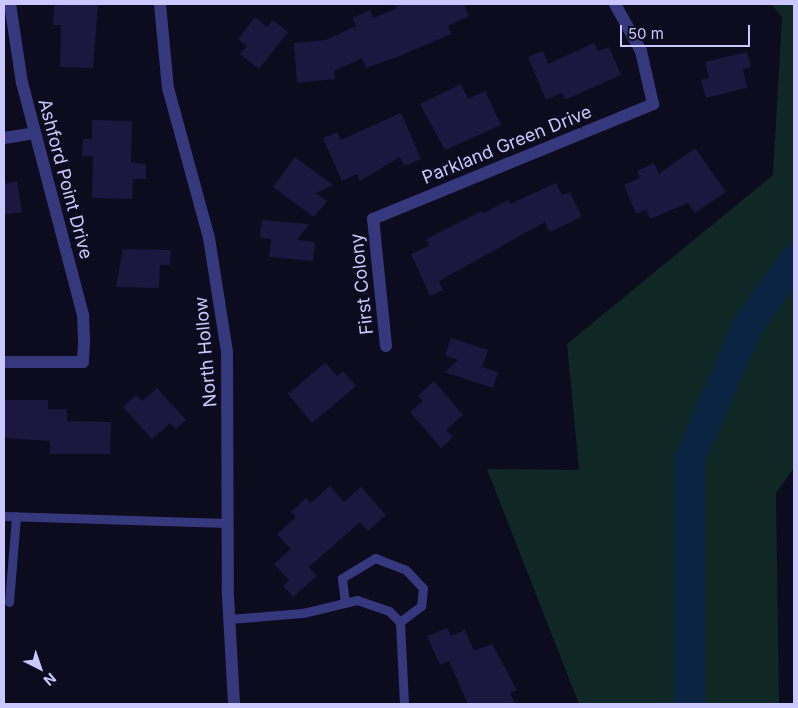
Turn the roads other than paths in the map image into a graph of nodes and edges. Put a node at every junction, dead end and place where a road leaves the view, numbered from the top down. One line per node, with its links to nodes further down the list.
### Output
1 (10, 4): 4 (street, Ashford Point Drive)
2 (160, 4): 11 (street, North Hollow)
3 (615, 4): 6 (street, Parkland Green Drive)
4 (35, 133): 5 (street); 8 (street, Ashford Point Drive)
5 (4, 138)
6 (374, 219): 7 (street, First Colony)
7 (386, 346)
8 (4, 362)
9 (4, 516): 10 (lane)
10 (16, 516): 11 (lane); 12 (lane)
11 (228, 523): 14 (street, North Hollow)
12 (9, 602)
13 (345, 602): 14 (lane); 15 (lane); 15 (lane)
14 (229, 619): 16 (street, North Hollow)
15 (400, 622): 17 (lane)
16 (234, 704)
17 (404, 704)

